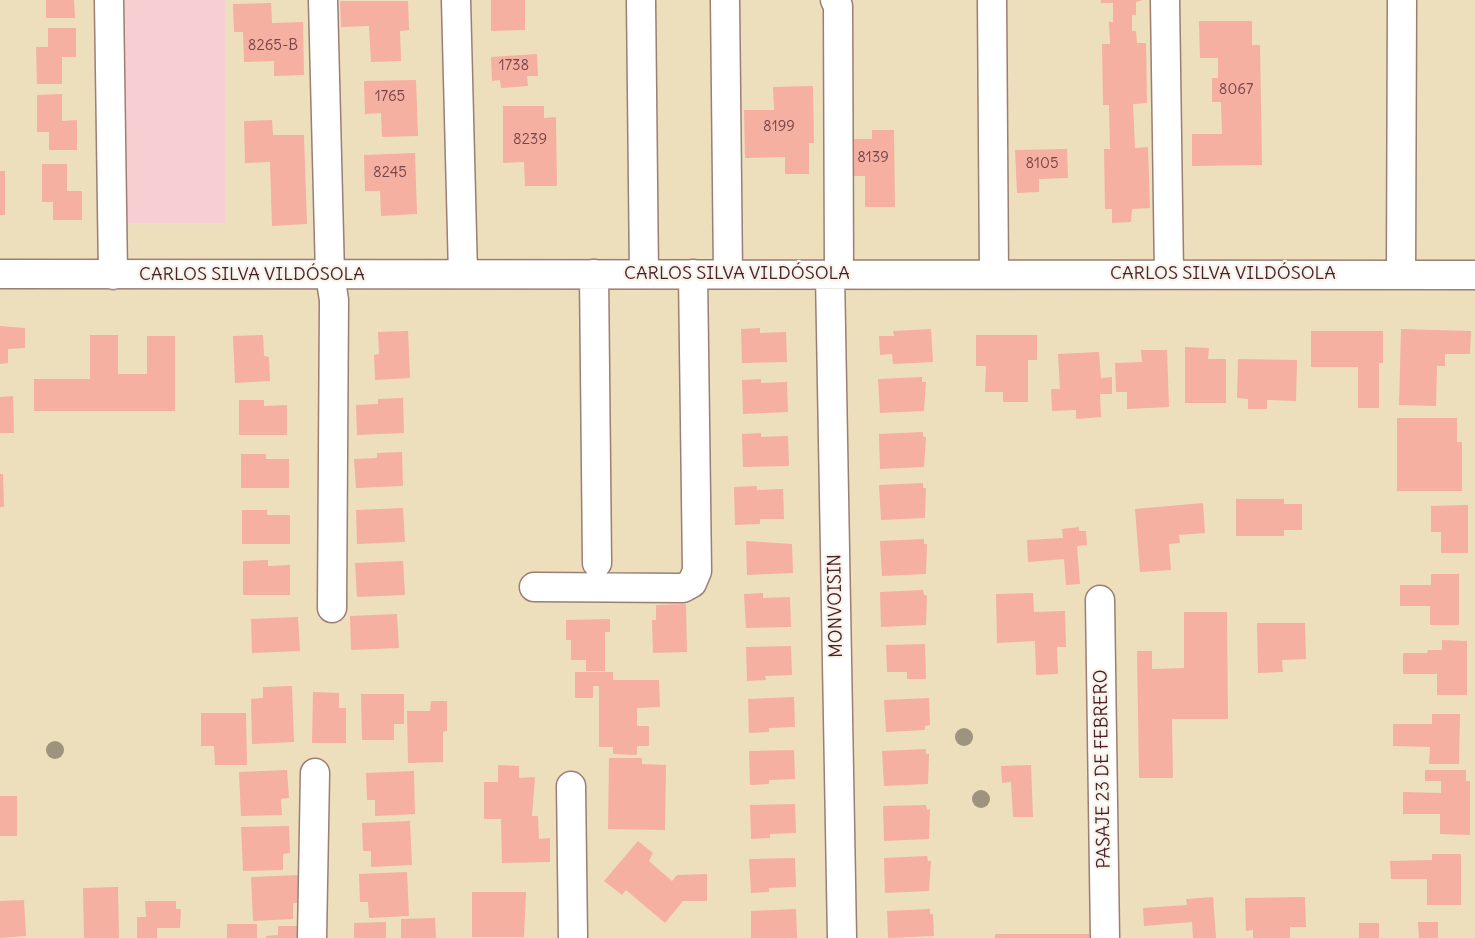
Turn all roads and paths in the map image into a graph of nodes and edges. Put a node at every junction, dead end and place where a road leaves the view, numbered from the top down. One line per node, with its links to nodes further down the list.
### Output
1 (109, 0): 21 (street)
2 (323, 0): 22 (street)
3 (456, 0): 11 (street)
4 (641, 0): 13 (street)
5 (724, 0): 15 (street)
6 (835, 0): 16 (street, MONVOISIN)
7 (992, 0): 17 (street)
8 (1164, 0): 18 (street)
9 (1402, 0): 19 (street)
10 (0, 274): 21 (street, CARLOS SILVA VILDÓSOLA)
11 (463, 274): 12 (street, CARLOS SILVA VILDÓSOLA); 22 (street, CARLOS SILVA VILDÓSOLA)
12 (594, 274): 13 (street, CARLOS SILVA VILDÓSOLA); 23 (street)
13 (644, 274): 14 (street, CARLOS SILVA VILDÓSOLA)
14 (693, 274): 15 (street, CARLOS SILVA VILDÓSOLA); 24 (street)
15 (728, 274): 16 (street, CARLOS SILVA VILDÓSOLA)
16 (834, 274): 17 (street, CARLOS SILVA VILDÓSOLA); 31 (street, MONVOISIN)
17 (993, 274): 18 (street, CARLOS SILVA VILDÓSOLA)
18 (1169, 274): 19 (street, CARLOS SILVA VILDÓSOLA)
19 (1401, 274): 20 (street, CARLOS SILVA VILDÓSOLA)
20 (1475, 274)
21 (113, 275): 22 (street, CARLOS SILVA VILDÓSOLA)
22 (330, 275): 26 (street)
23 (597, 563)
24 (534, 587)
25 (1100, 600): 32 (street, PASAJE 23 DE FEBRERO)
26 (332, 608)
27 (315, 773): 29 (street)
28 (571, 786): 30 (street)
29 (312, 938)
30 (573, 938)
31 (842, 938)
32 (1105, 938)

